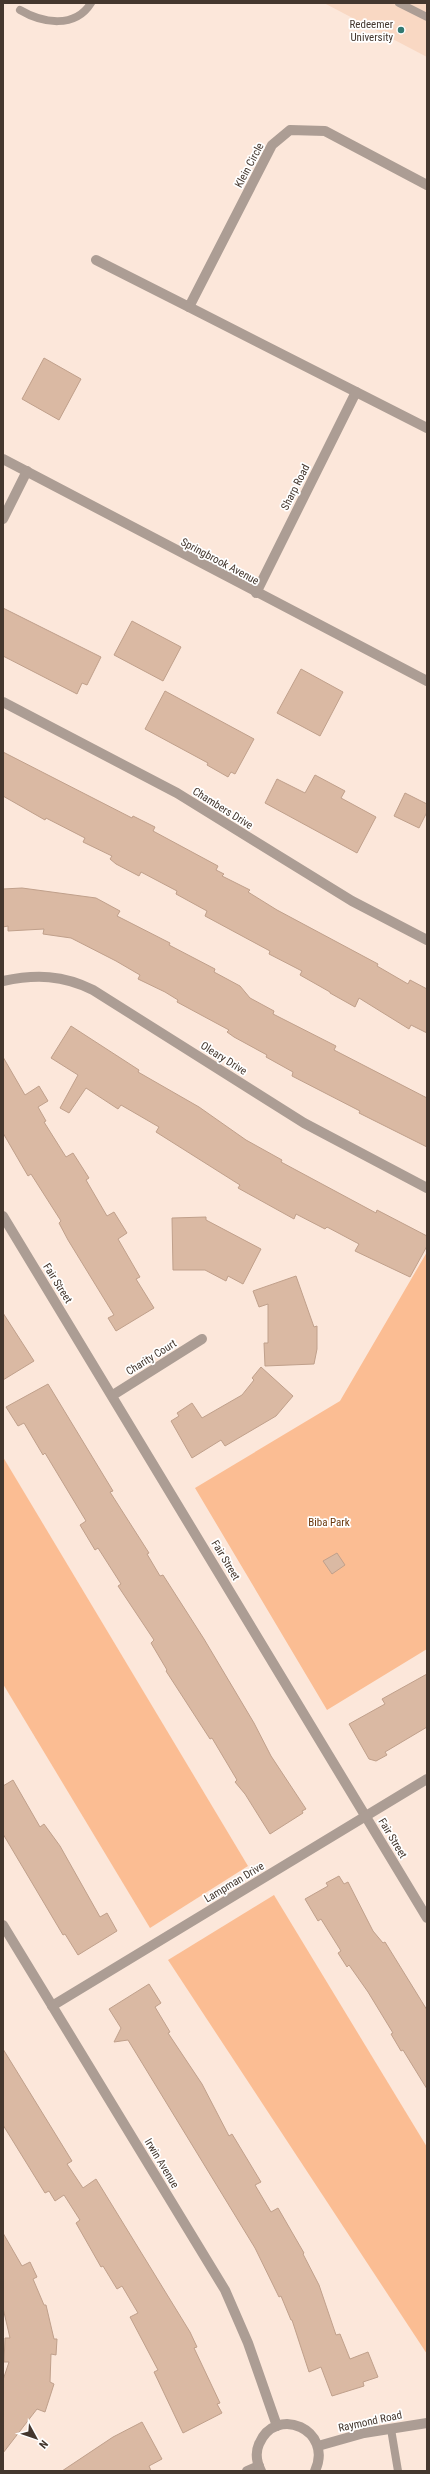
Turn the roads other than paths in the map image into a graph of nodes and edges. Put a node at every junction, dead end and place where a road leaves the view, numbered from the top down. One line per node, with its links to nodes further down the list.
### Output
1 (91, 3): 3 (lane)
2 (399, 3): 4 (lane)
3 (20, 10)
4 (427, 17)
5 (427, 185): 7 (street, Klein Circle)
6 (96, 260): 7 (street)
7 (189, 307): 8 (street)
8 (356, 392): 9 (street); 13 (street, Sharp Road)
9 (427, 428)
10 (3, 459): 11 (street, Springbrook Avenue)
11 (27, 472): 12 (street); 13 (street, Springbrook Avenue)
12 (3, 519)
13 (256, 593): 14 (street, Springbrook Avenue)
14 (427, 681)
15 (3, 702): 16 (street, Chambers Drive)
16 (427, 940)
17 (3, 980): 18 (street, Oleary Drive)
18 (427, 1188)
19 (3, 1216): 21 (street, Fair Street)
20 (202, 1339): 21 (street, Charity Court)
21 (112, 1395): 23 (street, Fair Street)
22 (427, 1779): 23 (street, Lampman Drive)
23 (366, 1816): 24 (street, Fair Street); 26 (street, Lampman Drive)
24 (427, 1918)
25 (3, 1925): 26 (street, Irwin Avenue)
26 (52, 2006): 28 (street, Irwin Avenue)
27 (427, 2423): 29 (street, Raymond Road)
28 (277, 2426): 30 (street); 31 (street)
29 (391, 2429): 30 (street, Raymond Road); 34 (lane)
30 (318, 2446): 33 (street)
31 (260, 2469): 32 (street)
32 (247, 2471)
33 (315, 2471)
34 (398, 2471)

